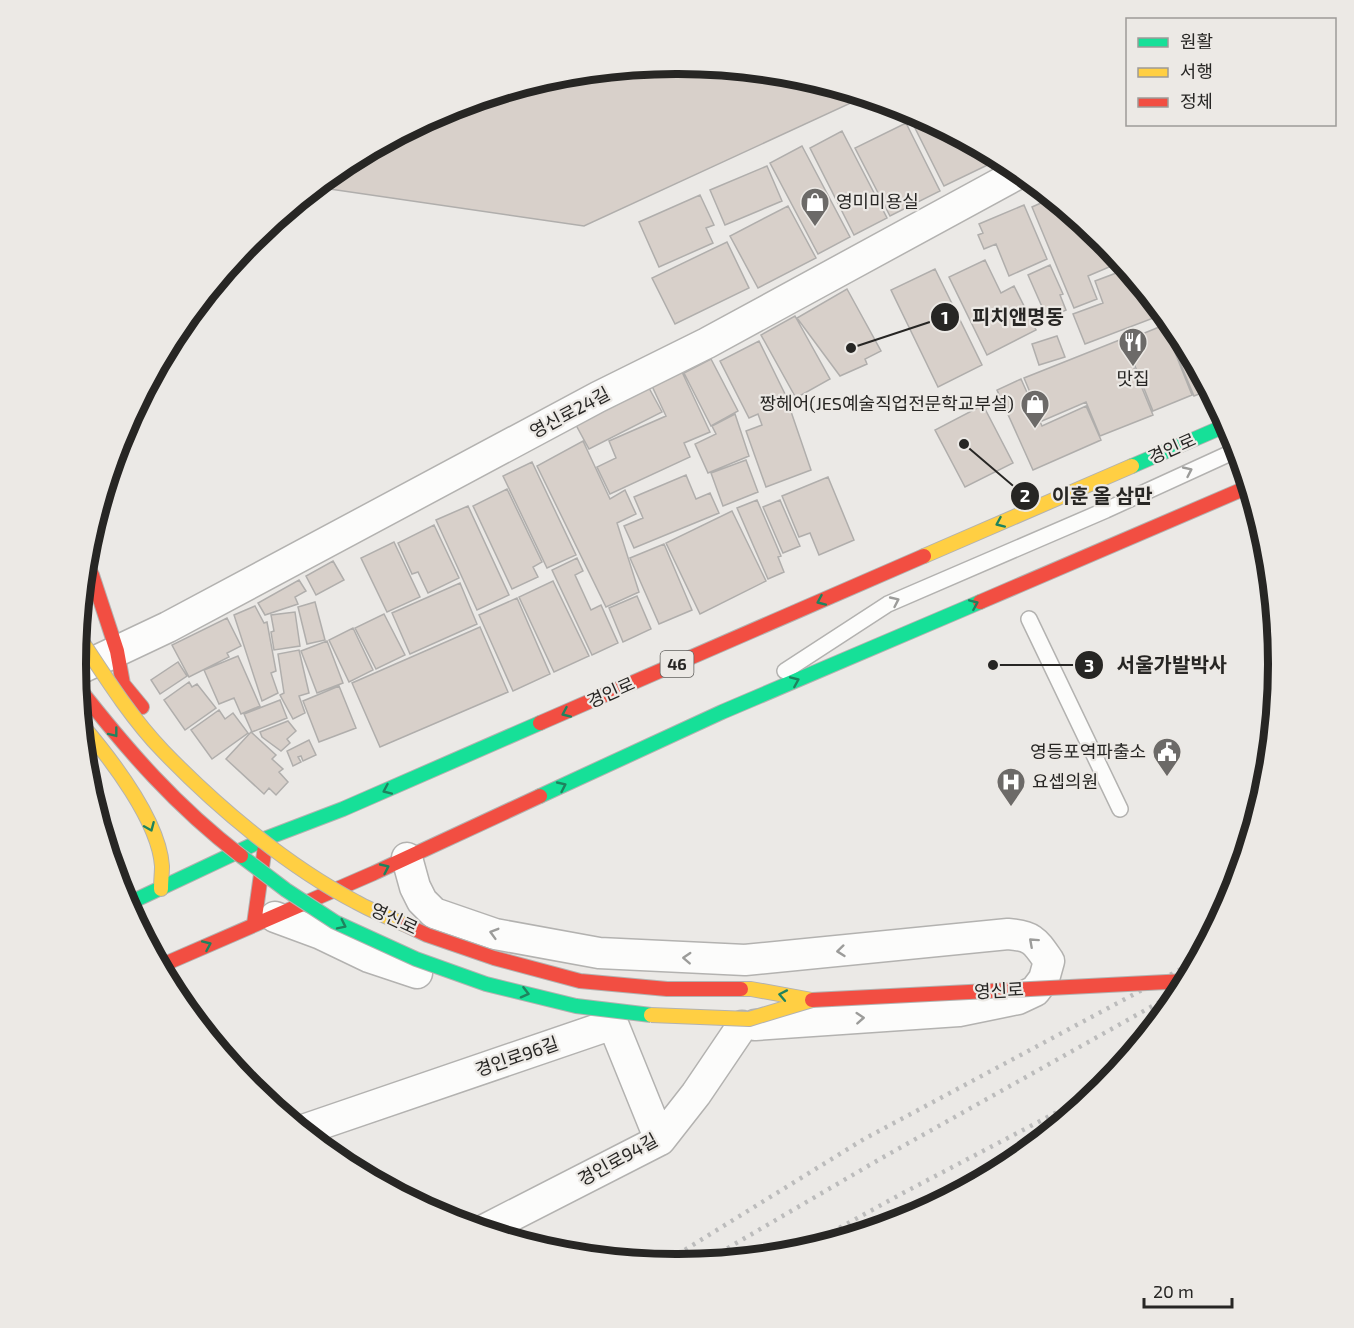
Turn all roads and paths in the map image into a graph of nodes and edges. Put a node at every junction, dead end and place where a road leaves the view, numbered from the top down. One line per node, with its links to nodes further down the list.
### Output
1 (1011, 177): 8 (street, 영신로24길)
2 (1219, 429): 18 (main road, 경인로 / 46, one-way to 18)
3 (1229, 454): 11 (lane, one-way to 3)
4 (1241, 490): 11 (main road, one-way to 4)
5 (93, 579): 8 (main road)
6 (1029, 619): 17 (lane)
7 (87, 649): 25 (main road, 영신로, one-way to 7, bridge)
8 (117, 651): 9 (street, 영신로24길); 13 (main road)
9 (86, 666)
10 (88, 699): 25 (main road, 영신로, one-way to 25, bridge)
11 (722, 712): 19 (main road, one-way to 11)
12 (92, 737): 15 (main road)
13 (174, 744): 14 (main road); 15 (main road)
14 (192, 760)
15 (121, 776): 20 (main road, one-way to 20)
16 (244, 807): 18 (main road)
17 (1120, 809)
18 (267, 838): 20 (main road, 경인로 / 46); 22 (main road)
19 (407, 858): 22 (main road, one-way to 19); 27 (street, one-way to 19)
20 (160, 889): 21 (main road, 경인로 / 46)
21 (136, 900)
22 (265, 920): 23 (main road, one-way to 22); 26 (street)
23 (168, 962)
24 (1174, 982): 25 (main road, 영신로, bridge)
25 (812, 1000)
26 (613, 1024): 27 (street); 28 (street, 경인로96길); 29 (street)
27 (742, 1026): 29 (street, 경인로94길)
28 (312, 1127)
29 (660, 1140): 30 (street, 경인로94길)
30 (493, 1225)

